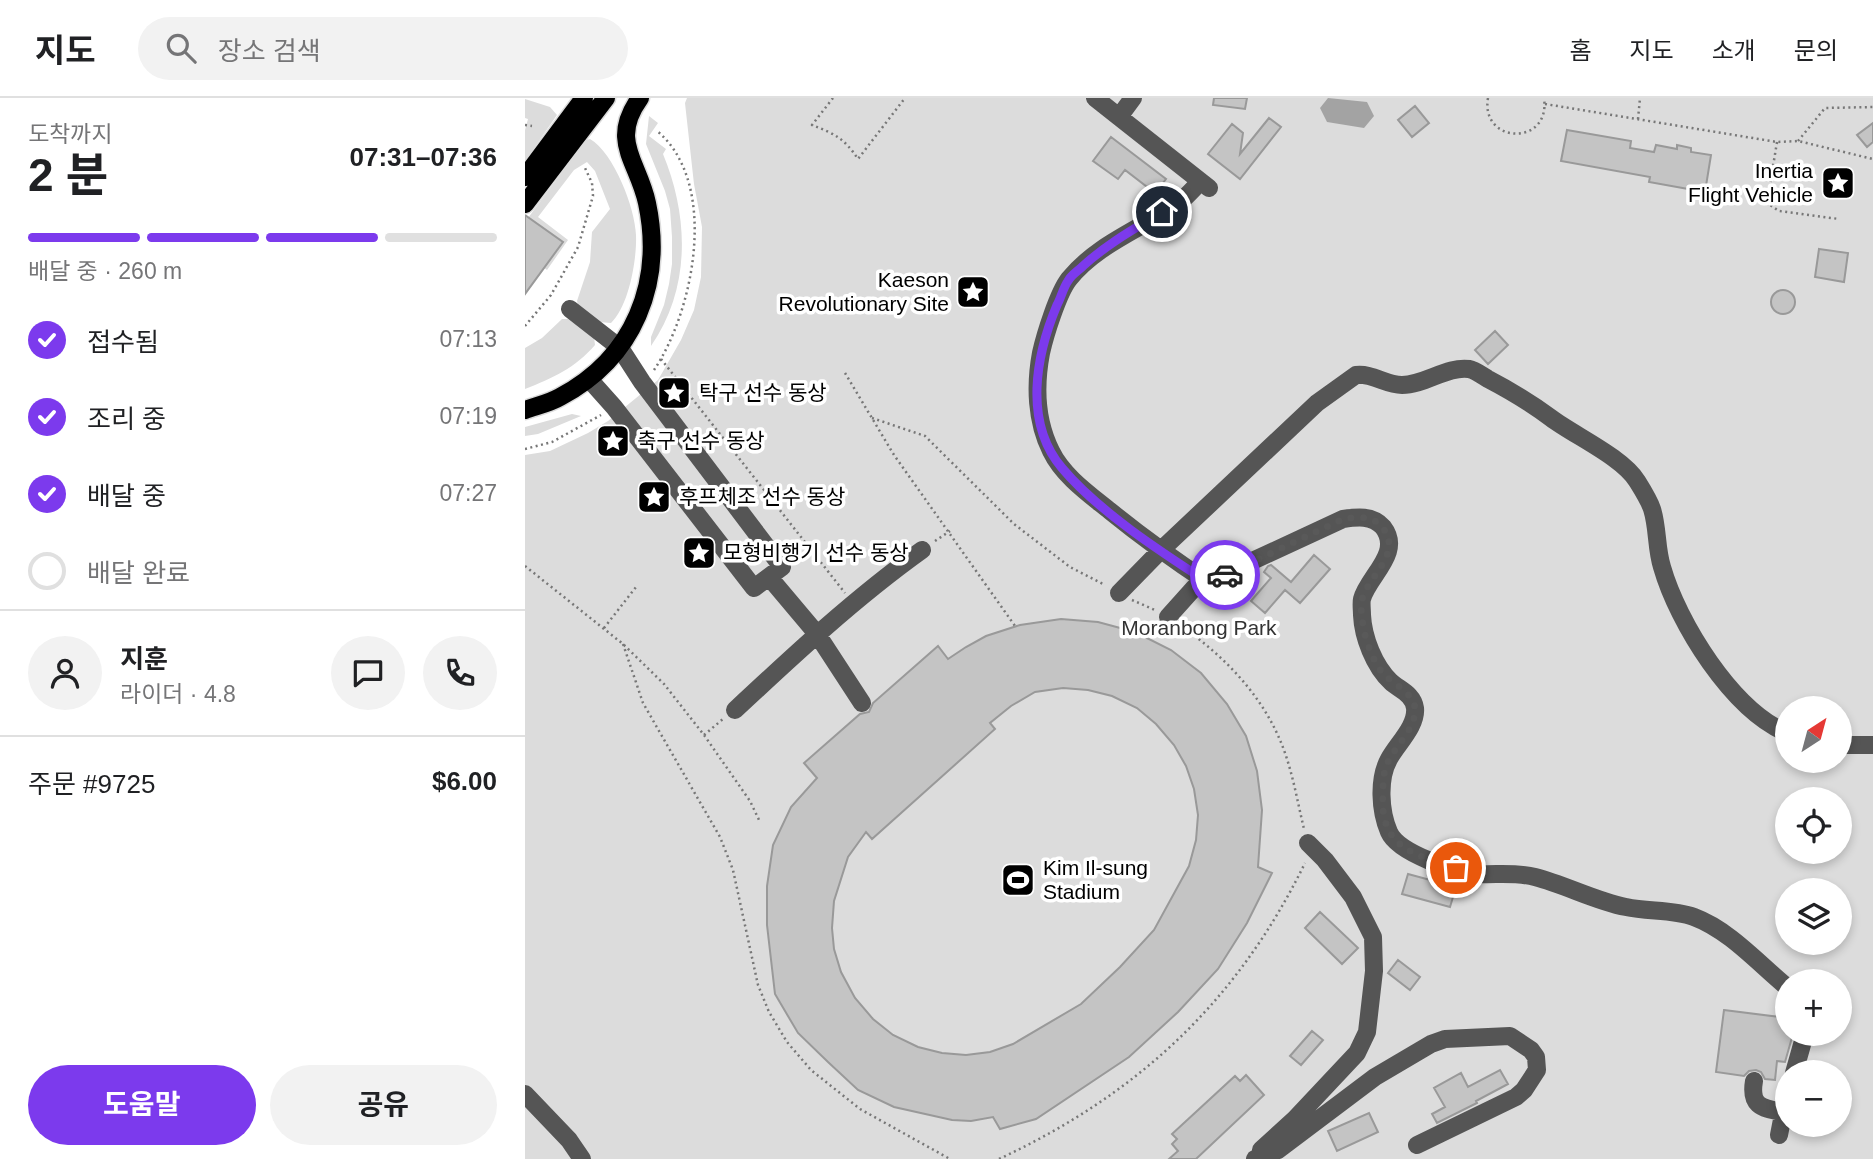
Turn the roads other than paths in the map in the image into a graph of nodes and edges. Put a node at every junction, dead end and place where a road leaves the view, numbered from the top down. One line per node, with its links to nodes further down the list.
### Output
1 (584, 98): 7 (main road)
2 (606, 98): 8 (main road)
3 (1095, 98): 6 (lane)
4 (1133, 98): 6 (lane)
5 (639, 100): 10 (main road)
6 (1119, 117): 14 (lane)
7 (525, 177)
8 (525, 204)
9 (570, 309): 10 (lane)
10 (619, 348): 11 (main road); 15 (lane)
11 (589, 379): 12 (main road); 15 (lane)
12 (525, 410)
13 (922, 550): 19 (lane)
14 (1160, 551): 16 (lane); 17 (lane); 22 (lane)
15 (769, 577): 19 (lane)
16 (1209, 583): 18 (lane); 26 (lane)
17 (1119, 593)
18 (1168, 617)
19 (817, 634): 20 (lane); 21 (lane)
20 (862, 703)
21 (735, 710)
22 (1775, 727)
23 (1852, 745): 24 (lane)
24 (1873, 745)
25 (1308, 843): 32 (lane)
26 (1775, 977)
27 (1754, 1081): 29 (lane)
28 (525, 1094): 31 (lane)
29 (1775, 1111)
30 (1417, 1145): 32 (lane)
31 (582, 1159)
32 (1253, 1159)

